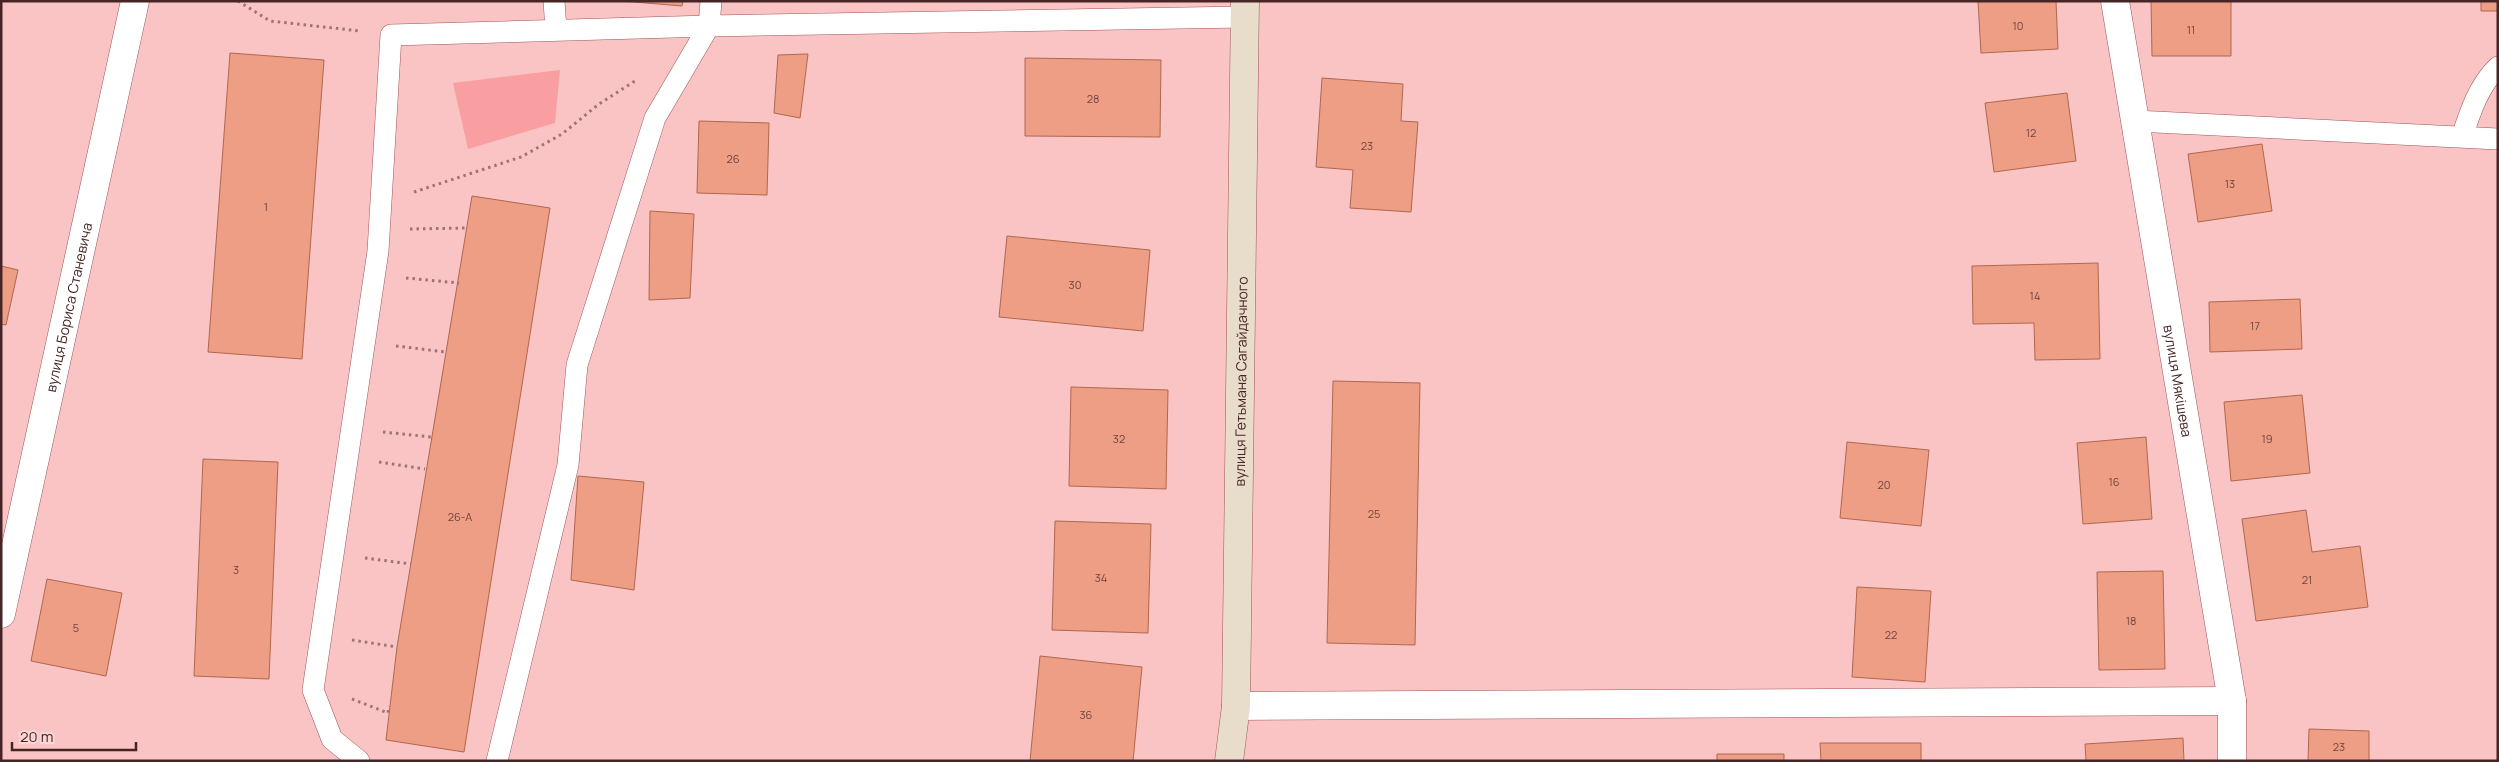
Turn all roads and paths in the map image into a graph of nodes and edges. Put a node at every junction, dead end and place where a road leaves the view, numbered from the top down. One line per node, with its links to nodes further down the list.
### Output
1 (135, 1): 28 (street, вулиця Бориса Станевича)
2 (238, 1): 9 (path)
3 (554, 1): 8 (lane)
4 (711, 1): 7 (lane)
5 (2115, 1): 12 (street, вулиця Мякішева)
6 (1244, 9): 7 (lane); 34 (main road, вулиця Гетьмана Сагайдачного)
7 (709, 26): 8 (lane); 36 (lane)
8 (556, 30): 9 (lane)
9 (391, 35): 35 (lane)
10 (2498, 67): 13 (lane)
11 (639, 78): 15 (path)
12 (2135, 121): 13 (lane); 32 (street, вулиця Мякішева)
13 (2462, 137): 14 (lane)
14 (2498, 139)
15 (521, 157)
16 (467, 228): 17 (path)
17 (402, 229)
18 (405, 278): 19 (path)
19 (459, 283)
20 (394, 346): 21 (path)
21 (446, 352)
22 (382, 432): 23 (path)
23 (431, 437)
24 (377, 462): 25 (path)
25 (425, 468)
26 (356, 557): 27 (path)
27 (411, 564)
28 (1, 614)
29 (344, 639): 30 (path)
30 (397, 647)
31 (346, 696): 33 (path)
32 (2232, 701): 34 (street); 38 (street, вулиця Мякішева)
33 (389, 706)
34 (1236, 706): 37 (main road, вулиця Гетьмана Сагайдачного)
35 (346, 757)
36 (497, 761)
37 (1229, 761)
38 (2232, 761)

